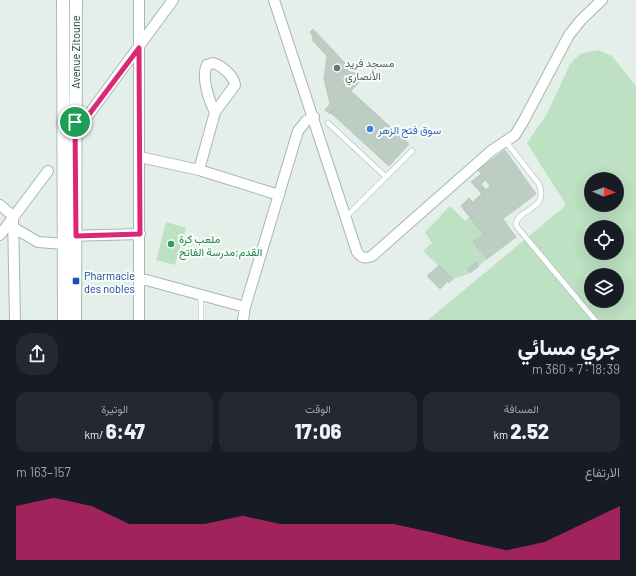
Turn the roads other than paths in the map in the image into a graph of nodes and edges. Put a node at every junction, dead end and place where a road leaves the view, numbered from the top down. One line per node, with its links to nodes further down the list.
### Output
1 (63, 0): 25 (main road, Avenue Zitoune)
2 (76, 0): 10 (main road, Avenue Zitoune)
3 (139, 0): 7 (street)
4 (173, 0): 7 (street)
5 (274, 0): 9 (street)
6 (602, 0): 12 (street)
7 (139, 48): 10 (street); 14 (street)
8 (215, 112): 15 (street)
9 (314, 117): 18 (street); 21 (street)
10 (75, 122): 25 (main road, Avenue Zitoune)
11 (328, 123): 17 (lane)
12 (506, 142): 21 (street); 35 (lane)
13 (412, 151): 17 (lane)
14 (140, 157): 15 (street); 24 (street)
15 (199, 170): 18 (street)
16 (48, 171): 20 (street)
17 (386, 177): 21 (lane)
18 (279, 195): 28 (street)
19 (0, 206): 20 (street)
20 (13, 216): 22 (street); 23 (street)
21 (346, 217)
22 (14, 228): 25 (street); 29 (street)
23 (0, 234)
24 (140, 234): 25 (street); 26 (street)
25 (68, 239): 30 (main road, Avenue Zitoune); 31 (main road, Avenue Zitoune)
26 (139, 278): 27 (street); 32 (street)
27 (201, 295): 28 (street); 33 (lane)
28 (245, 307): 34 (street)
29 (14, 320)
30 (64, 320)
31 (75, 320)
32 (139, 320)
33 (201, 320)
34 (243, 320)
35 (594, 320)

